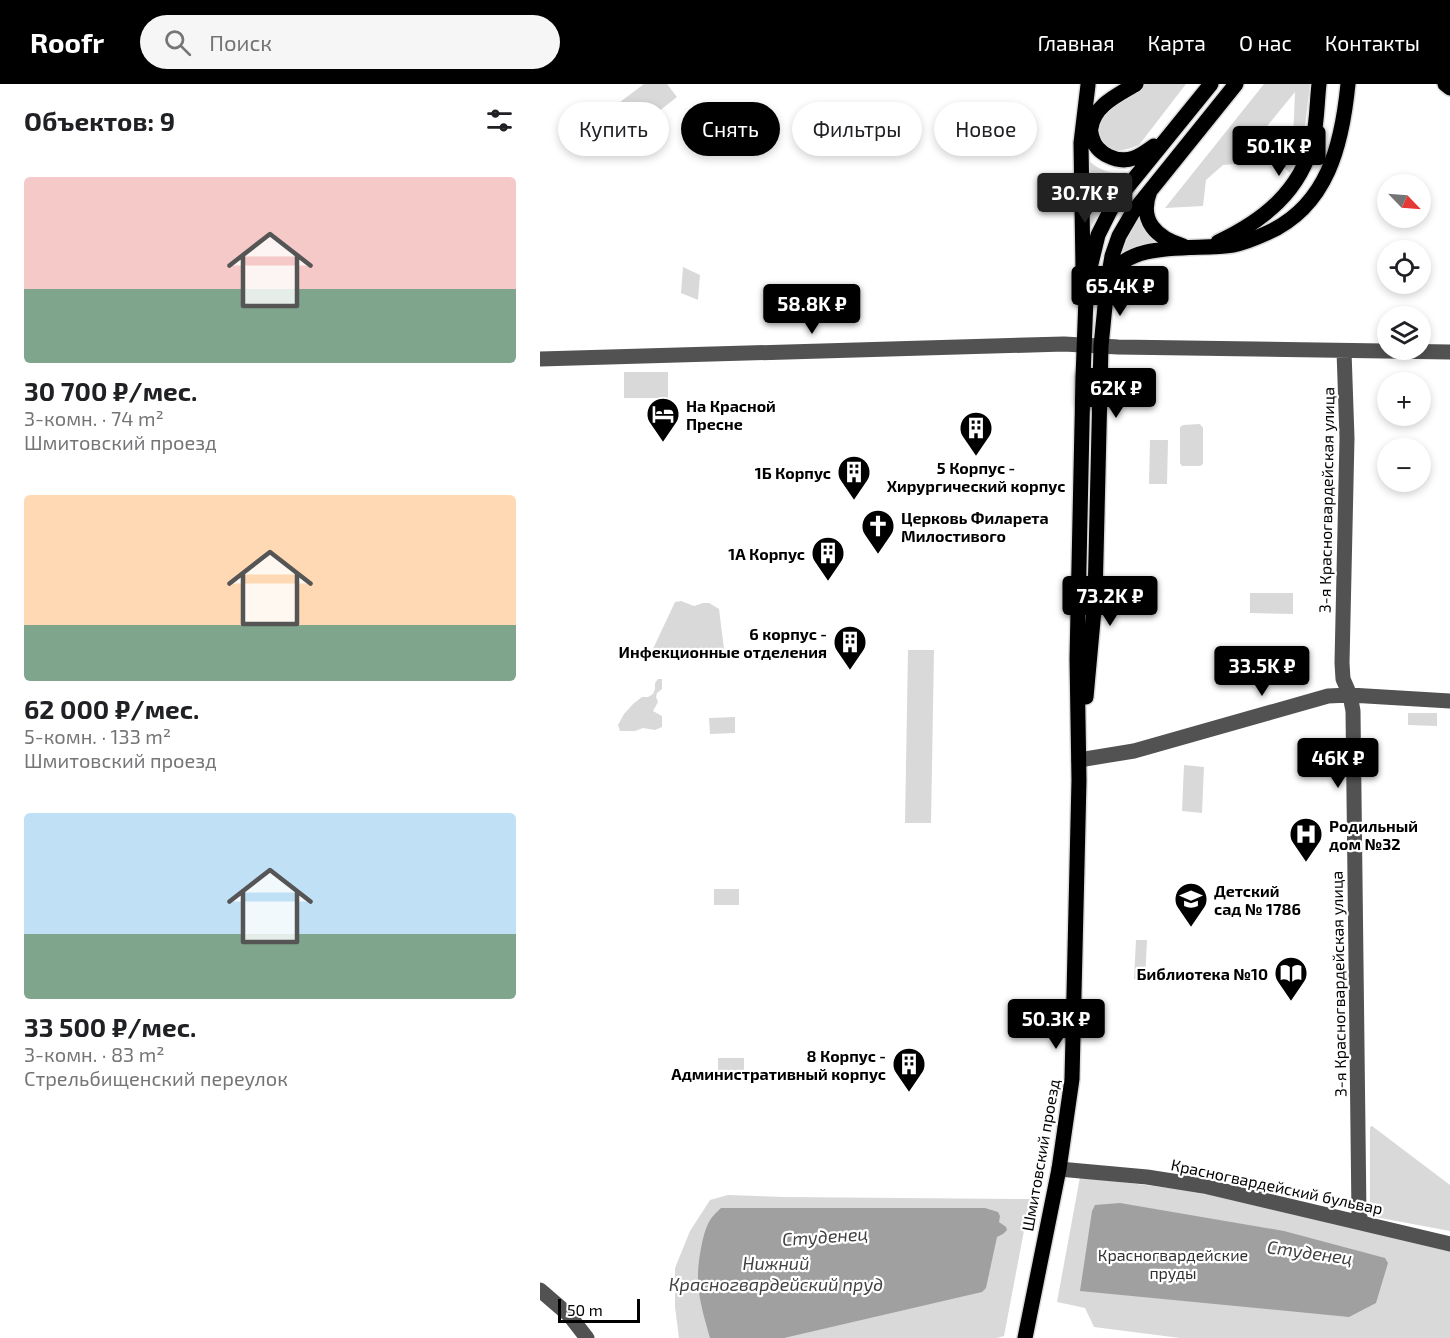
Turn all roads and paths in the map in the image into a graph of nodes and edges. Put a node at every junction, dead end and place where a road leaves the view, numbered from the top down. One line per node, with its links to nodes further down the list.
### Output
1 (1136, 84): 9 (main road)
2 (1210, 84): 10 (main road, Шмитовский проезд)
3 (1236, 84): 11 (main road, Шмитовский проезд)
4 (1319, 84): 12 (main road)
5 (1350, 84): 12 (main road)
6 (1445, 84): 8 (main road)
7 (1088, 85): 9 (main road); 14 (main road)
8 (1450, 88)
9 (1091, 131): 10 (main road)
10 (1169, 135): 14 (main road, Шмитовский проезд)
11 (1152, 188): 12 (main road); 13 (main road, Шмитовский проезд)
12 (1196, 247): 13 (main road)
13 (1107, 286): 15 (main road, Шмитовский проезд)
14 (1084, 345): 15 (street); 18 (street); 21 (main road, Шмитовский проезд)
15 (1101, 346): 16 (street); 21 (main road, Шмитовский проезд)
16 (1344, 351): 17 (street); 19 (street, 3-я Красногвардейская улица)
17 (1450, 352)
18 (540, 359)
19 (1350, 696): 20 (street); 21 (street); 23 (street, 3-я Красногвардейская улица)
20 (1450, 700)
21 (1079, 760): 22 (main road, Шмитовский проезд)
22 (1059, 1168): 23 (street, Красногвардейский бульвар); 27 (main road, Шмитовский проезд)
23 (1362, 1223): 24 (street, Красногвардейский бульвар)
24 (1450, 1244)
25 (540, 1290): 26 (street)
26 (587, 1338)
27 (1025, 1338)

